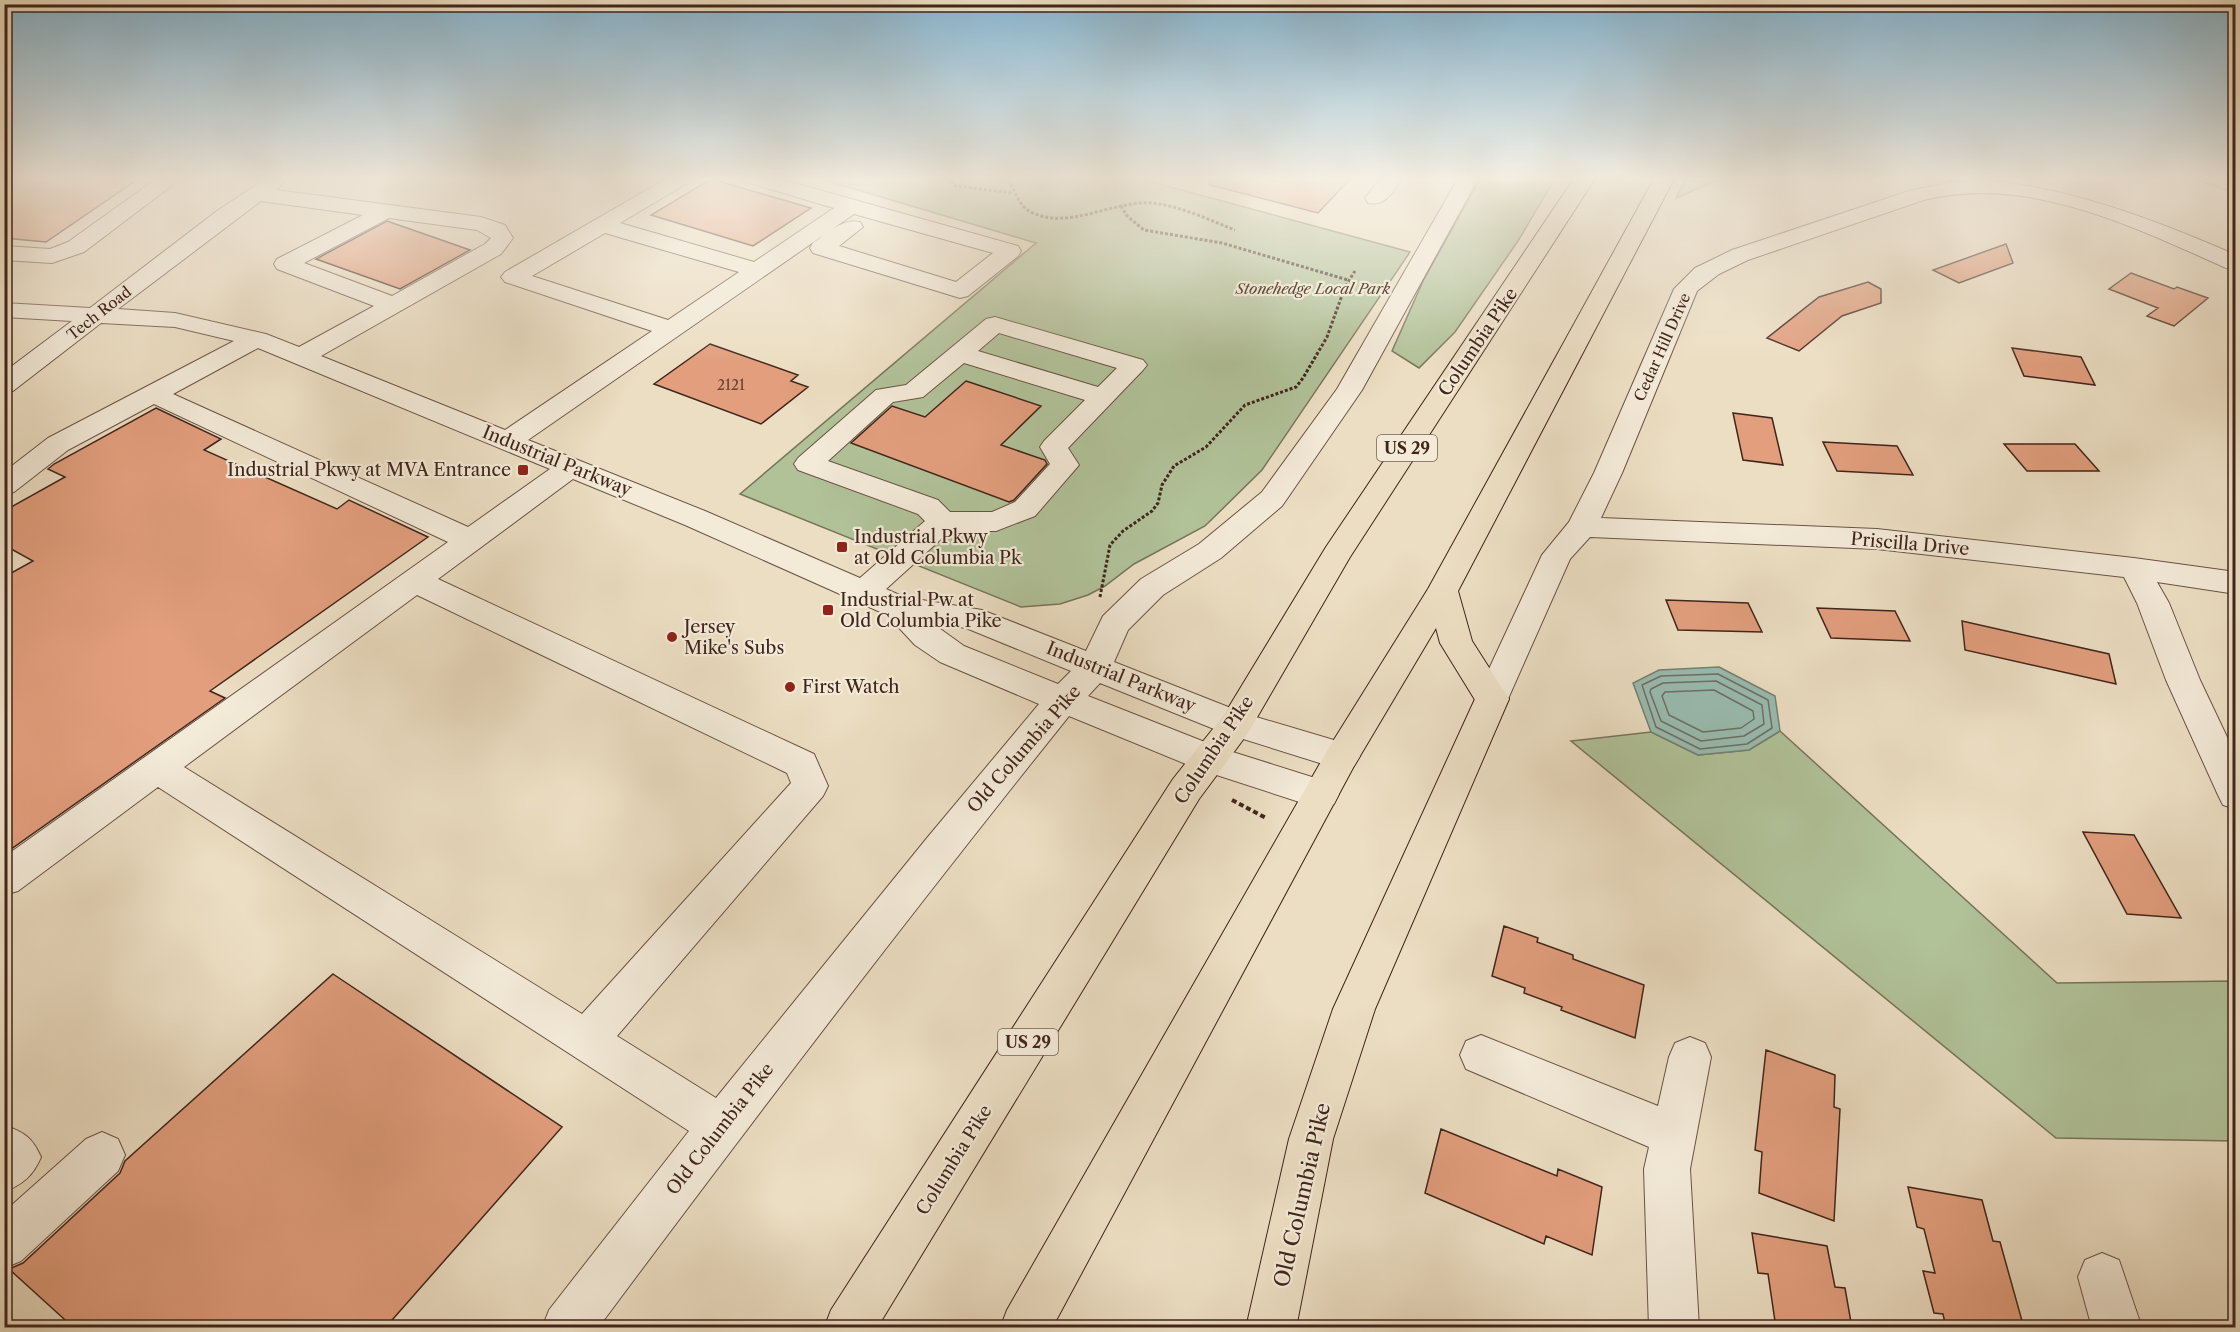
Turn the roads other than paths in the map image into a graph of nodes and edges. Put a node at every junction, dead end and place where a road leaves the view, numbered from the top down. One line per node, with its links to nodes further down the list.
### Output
1 (87, 239): 15 (street)
2 (196, 239): 20 (street, Tech Road)
3 (334, 239): 18 (street)
4 (501, 239): 18 (street)
5 (578, 239): 21 (street)
6 (650, 239): 17 (street)
7 (810, 239): 17 (street)
8 (830, 239): 9 (street)
9 (968, 239)
10 (1434, 239): 40 (street, Old Columbia Pike)
11 (1545, 239): 43 (main road, Columbia Pike / US 29)
12 (1632, 239): 37 (main road)
13 (1786, 239): 32 (street, Cedar Hill Drive)
14 (2179, 239): 16 (street, Cedar Hill Drive)
15 (4, 253)
16 (2235, 269)
17 (756, 270): 21 (street)
18 (394, 305): 24 (street)
19 (4, 310): 20 (street, Industrial Parkway)
20 (94, 316): 22 (street, Industrial Parkway); 25 (street, Tech Road)
21 (671, 329): 28 (street)
22 (257, 339): 24 (street, Industrial Parkway); 26 (street)
23 (960, 353): 27 (street); 27 (street); 31 (street)
24 (302, 356): 28 (street, Industrial Parkway)
25 (4, 385)
26 (153, 394): 30 (street); 33 (street)
27 (1102, 397): 31 (street)
28 (508, 441): 29 (street, Industrial Parkway)
29 (571, 467): 33 (street); 38 (street, Industrial Parkway)
30 (4, 486)
31 (943, 522): 38 (street)
32 (1582, 527): 34 (street, Priscilla Drive); 41 (street, Cedar Hill Drive)
33 (470, 540): 35 (street)
34 (2134, 568): 36 (street, Priscilla Drive); 48 (street)
35 (414, 581): 46 (street); 50 (street)
36 (2235, 583)
37 (1442, 591): 41 (main road); 44 (main road)
38 (864, 592): 39 (street, Industrial Parkway)
39 (898, 607): 40 (street, Industrial Parkway); 42 (street, Industrial Parkway)
40 (1095, 668): 42 (street, Old Columbia Pike); 43 (street, Industrial Parkway)
41 (1492, 699): 63 (main road, Old Columbia Pike)
42 (1062, 701): 45 (street, Industrial Parkway); 53 (street, Old Columbia Pike)
43 (1236, 723): 44 (street, Industrial Parkway); 45 (main road, Columbia Pike / US 29)
44 (1342, 756): 47 (main road)
45 (1209, 759): 47 (street, Industrial Parkway); 61 (main road, Columbia Pike / US 29)
46 (157, 768): 49 (street); 50 (street)
47 (1321, 794): 62 (main road)
48 (2235, 795)
49 (4, 879)
50 (586, 1040): 53 (street)
51 (1481, 1055): 54 (street)
52 (1690, 1057): 54 (street)
53 (722, 1126): 60 (street, Old Columbia Pike)
54 (1674, 1135): 64 (street)
55 (4, 1147): 57 (street)
56 (102, 1155): 58 (street)
57 (4, 1169)
58 (4, 1244)
59 (2102, 1277): 65 (street)
60 (567, 1328)
61 (849, 1328)
62 (1025, 1328)
63 (1271, 1328)
64 (1674, 1328)
65 (2117, 1328)

